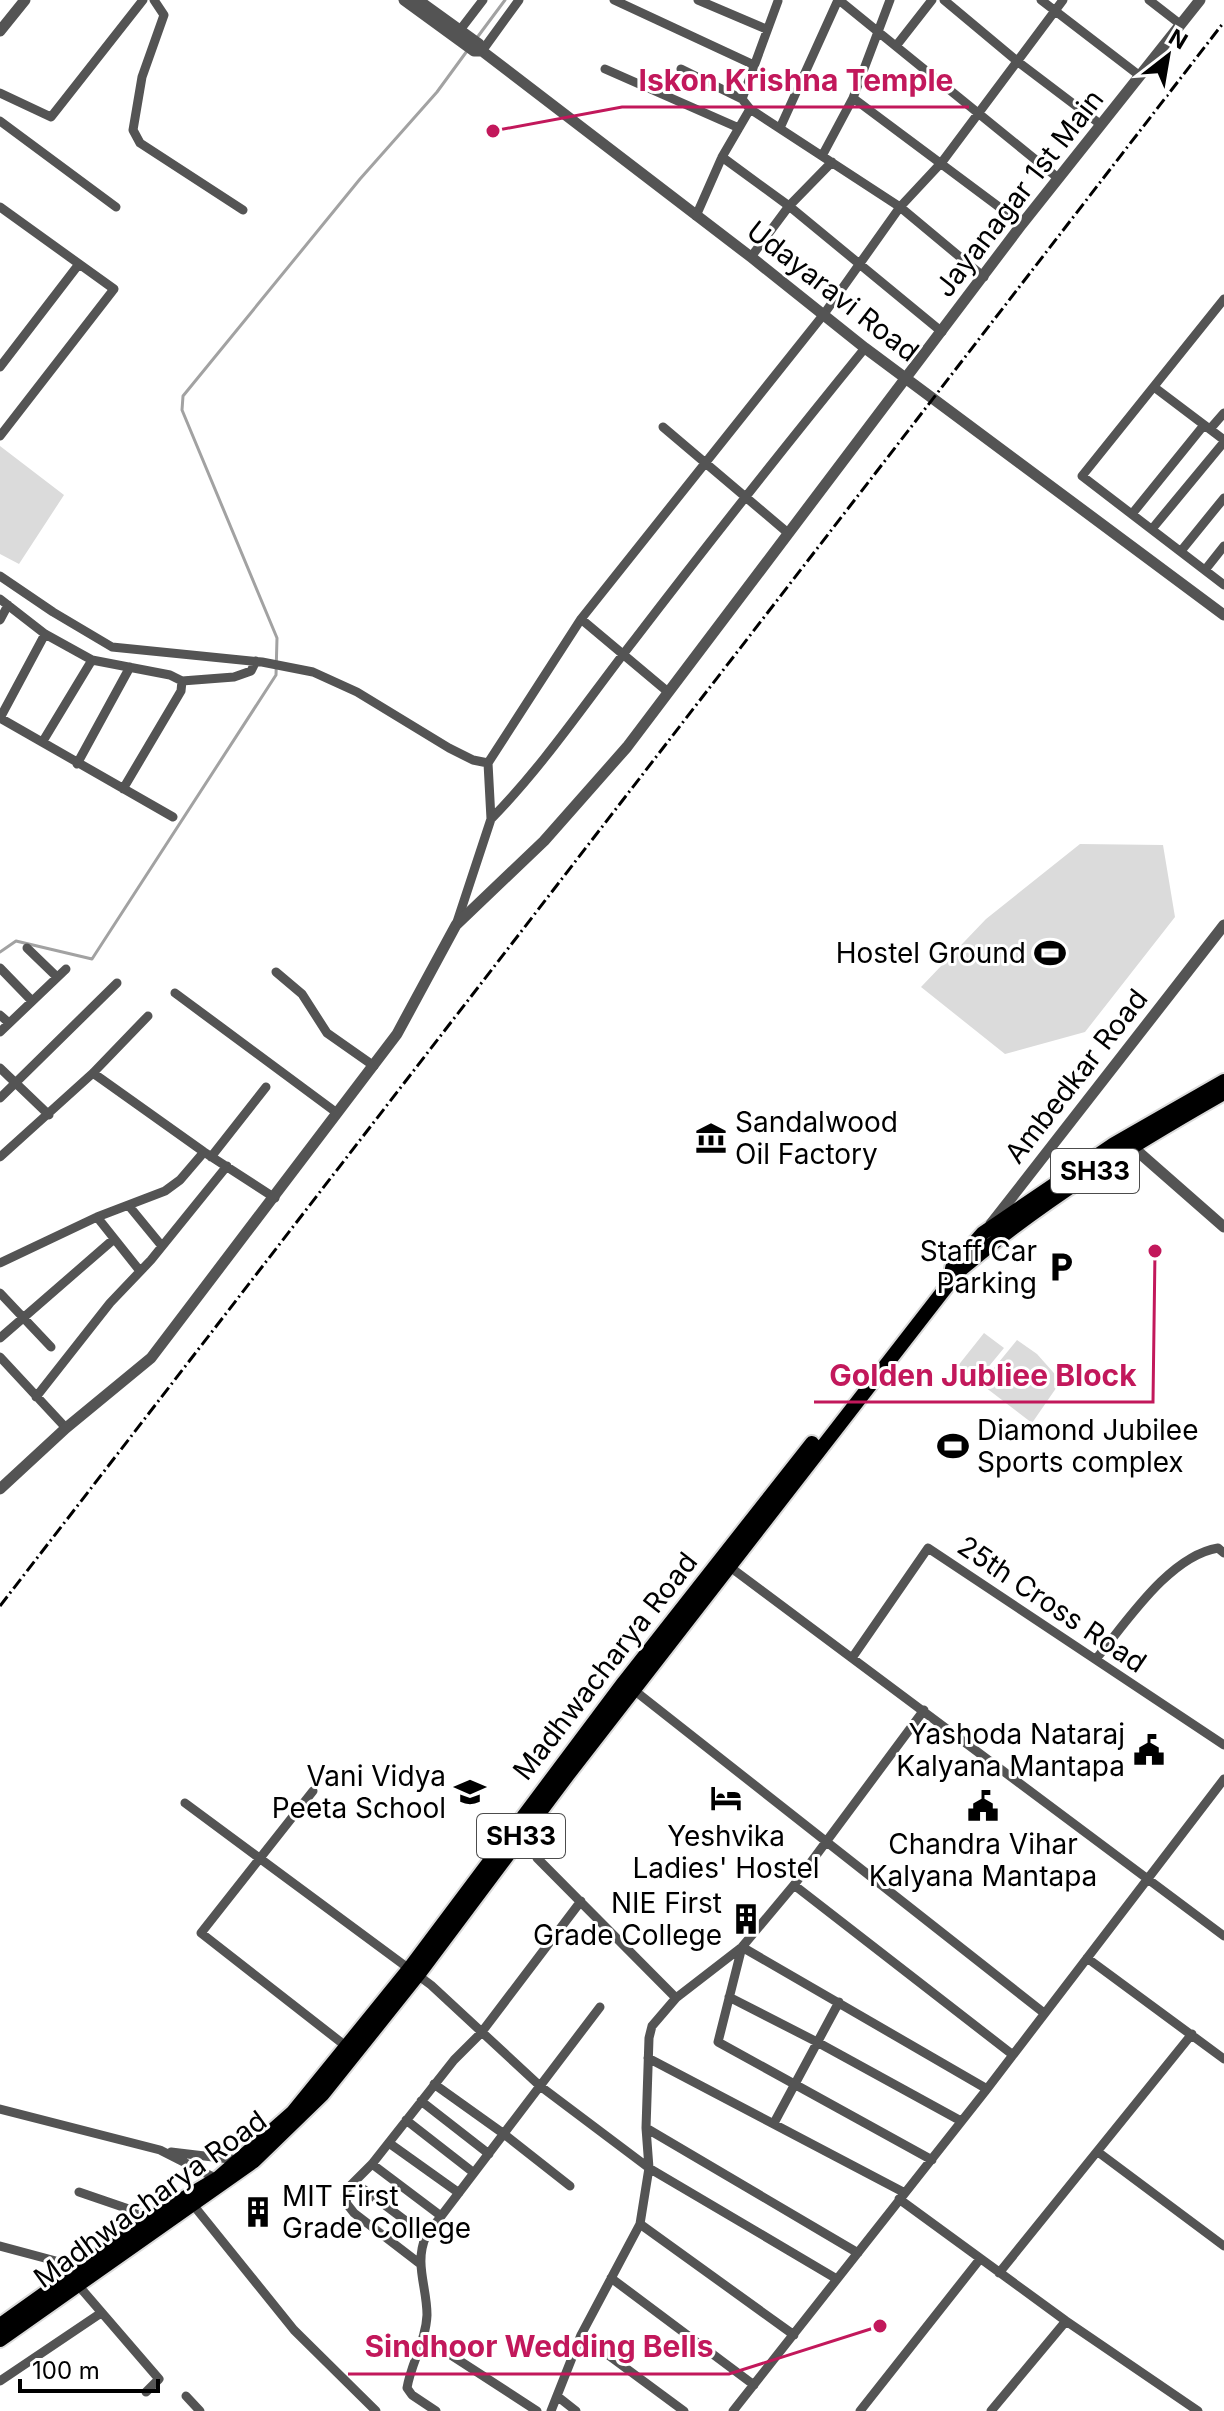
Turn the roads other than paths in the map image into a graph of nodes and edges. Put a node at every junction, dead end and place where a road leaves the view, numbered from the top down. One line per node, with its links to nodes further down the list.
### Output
1 (25, 0): 22 (street)
2 (143, 0): 32 (street)
3 (154, 0): 50 (street)
4 (404, 0): 24 (street)
5 (418, 0): 24 (street, Udayaravi Road)
6 (483, 0): 24 (street)
7 (519, 0): 26 (street)
8 (614, 0): 28 (street)
9 (698, 0): 21 (street)
10 (778, 0): 21 (street)
11 (838, 0): 23 (street); 40 (street)
12 (890, 0): 23 (street)
13 (932, 0): 25 (street)
14 (944, 0): 27 (street)
15 (1041, 0): 19 (street)
16 (1063, 0): 19 (street)
17 (1149, 0): 20 (street)
18 (1200, 0): 20 (street, Jayanagar 1st Main)
19 (1055, 11): 27 (street); 31 (street)
20 (1180, 24): 31 (street, Jayanagar 1st Main)
21 (766, 29): 28 (street)
22 (0, 31)
23 (878, 32): 25 (street); 33 (street)
24 (459, 34): 26 (street, Udayaravi Road)
25 (896, 46): 36 (street)
26 (479, 49): 51 (street, Udayaravi Road)
27 (1017, 61): 36 (street); 38 (street)
28 (754, 65): 34 (street)
29 (605, 69): 39 (street)
30 (681, 69): 34 (street)
31 (1140, 76): 38 (street, Jayanagar 1st Main)
32 (0, 93)
33 (853, 98): 41 (street); 44 (street)
34 (742, 99): 35 (street)
35 (750, 109): 39 (street); 40 (street)
36 (978, 113): 44 (street); 45 (street)
37 (0, 121): 48 (street)
38 (1100, 124): 45 (street, Jayanagar 1st Main)
39 (739, 128): 42 (street)
40 (780, 128): 41 (street)
41 (822, 156): 43 (street)
42 (722, 157): 46 (street); 51 (street)
43 (832, 162): 46 (street); 49 (street)
44 (942, 162): 49 (street); 52 (street)
45 (1058, 178): 52 (street, Jayanagar 1st Main)
46 (789, 206): 53 (street); 55 (street)
47 (0, 207): 54 (street)
48 (116, 207)
49 (900, 207): 55 (street); 56 (street)
50 (243, 210)
51 (696, 216): 53 (street, Udayaravi Road)
52 (1022, 224): 56 (street, Jayanagar 1st Main)
53 (751, 257): 58 (street, Udayaravi Road)
54 (79, 264): 61 (street); 67 (street)
55 (859, 266): 58 (street); 59 (street)
56 (984, 277): 59 (street, Jayanagar 1st Main)
57 (1224, 299): 63 (street)
58 (824, 314): 60 (street, Udayaravi Road); 69 (street)
59 (942, 332): 62 (street, Jayanagar 1st Main)
60 (865, 348): 62 (street, Udayaravi Road); 70 (street)
61 (0, 367)
62 (907, 379): 74 (street, Jayanagar 1st Main); 81 (street, Udayaravi Road)
63 (1154, 387): 66 (street); 72 (street)
64 (1224, 413): 66 (street)
65 (663, 427): 69 (street)
66 (1207, 427): 68 (street); 72 (street)
67 (0, 436)
68 (1224, 441): 73 (street)
69 (706, 465): 70 (street); 82 (street)
70 (745, 497): 74 (street); 85 (street)
71 (1224, 498): 76 (street)
72 (1132, 514): 73 (street)
73 (1152, 529): 76 (street)
74 (788, 533): 90 (street, Jayanagar 1st Main)
75 (1224, 546): 77 (street)
76 (1181, 551): 77 (street)
77 (1205, 570): 79 (street)
78 (0, 576): 87 (street)
79 (1224, 585)
80 (4, 602): 83 (street); 84 (street)
81 (1224, 615)
82 (581, 619): 85 (street); 92 (street)
83 (0, 620)
84 (45, 634): 86 (street); 91 (street)
85 (622, 655): 90 (street); 96 (street)
86 (92, 660): 88 (street); 91 (street)
87 (259, 661): 89 (street); 92 (street)
88 (130, 667): 89 (street); 93 (street)
89 (182, 681): 94 (street)
90 (668, 692): 97 (street, Jayanagar 1st Main)
91 (43, 741): 93 (street)
92 (488, 763): 96 (street)
93 (77, 764): 94 (street)
94 (123, 789): 95 (street)
95 (173, 817)
96 (491, 819): 97 (street)
97 (456, 925): 111 (street, Jayanagar 1st Main)
98 (1224, 925): 129 (street, Ambedkar Road)
99 (27, 948): 103 (street)
100 (0, 968): 106 (street)
101 (66, 969): 103 (street)
102 (276, 972): 111 (street)
103 (57, 977): 106 (street)
104 (117, 983): 115 (street)
105 (175, 993): 119 (street)
106 (32, 1001): 109 (street)
107 (0, 1015): 109 (street)
108 (148, 1016): 113 (street)
109 (9, 1023): 110 (street)
110 (0, 1032)
111 (374, 1066): 119 (street, Jayanagar 1st Main)
112 (0, 1068): 115 (street)
113 (93, 1073): 120 (street); 122 (street)
114 (1224, 1081): 121 (main road, Madhwacharya Road)
115 (15, 1083): 118 (street); 120 (street)
116 (266, 1087): 122 (street)
117 (1224, 1093): 121 (main road, SH33)
118 (0, 1098)
119 (337, 1113): 125 (street, Jayanagar 1st Main)
120 (49, 1115): 123 (street)
121 (1127, 1142): 128 (street); 129 (main road, Madhwacharya Road); 132 (main road, SH33)
122 (207, 1154): 124 (street); 126 (street)
123 (0, 1157)
124 (227, 1166): 125 (street); 131 (street)
125 (275, 1198): 141 (street, Jayanagar 1st Main)
126 (129, 1206): 127 (street); 131 (street)
127 (97, 1217): 130 (street); 133 (street)
128 (1224, 1227)
129 (983, 1233): 132 (street, Ambedkar Road); 144 (main road, Madhwacharya Road)
130 (114, 1239): 134 (street); 136 (street)
131 (161, 1245): 134 (street)
132 (973, 1260): 144 (main road, Madhwacharya Road / SH33)
133 (0, 1263)
134 (140, 1271): 140 (street)
135 (0, 1293): 136 (street)
136 (23, 1317): 137 (street); 138 (street)
137 (0, 1338)
138 (51, 1347)
139 (0, 1357): 140 (street)
140 (36, 1397): 141 (street)
141 (66, 1428): 142 (street, Jayanagar 1st Main)
142 (0, 1489)
143 (1224, 1553): 146 (street)
144 (724, 1563): 145 (street); 147 (main road, Madhwacharya Road / SH33)
145 (852, 1658): 146 (street, 25th Cross Road); 148 (street)
146 (1096, 1659): 149 (street, 25th Cross Road)
147 (629, 1686): 153 (street); 162 (main road, Madhwacharya Road / SH33)
148 (924, 1710): 153 (street); 156 (street)
149 (1224, 1745)
150 (1224, 1779): 156 (street)
151 (313, 1791): 155 (street)
152 (185, 1803): 155 (street)
153 (825, 1843): 157 (street); 167 (street)
154 (537, 1858): 158 (street)
155 (261, 1859): 162 (street); 171 (street)
156 (1147, 1879): 159 (street); 161 (street)
157 (794, 1885): 160 (street); 172 (street)
158 (581, 1901): 164 (street); 168 (street)
159 (1224, 1936)
160 (742, 1947): 163 (street); 164 (street); 165 (street)
161 (1087, 1958): 167 (street); 169 (street)
162 (414, 1972): 168 (street); 171 (main road, Madhwacharya Road); 195 (main road, Madhwacharya Road / SH33)
163 (729, 1997): 170 (street); 176 (street)
164 (676, 1998): 173 (street)
165 (839, 2002): 170 (street); 178 (street)
166 (600, 2007): 177 (street)
167 (1044, 2013): 172 (street)
168 (481, 2033): 175 (street); 177 (street)
169 (1192, 2034): 174 (street); 188 (street)
170 (817, 2042): 176 (street); 182 (street)
171 (347, 2047): 190 (main road, Madhwacharya Road)
172 (1013, 2055): 178 (street)
173 (648, 2058): 183 (street); 184 (street)
174 (1224, 2059)
175 (434, 2084): 179 (street); 185 (street)
176 (795, 2084): 183 (street); 191 (street)
177 (540, 2086): 185 (street); 193 (street)
178 (987, 2089): 182 (street)
179 (421, 2101): 181 (street); 189 (street)
180 (0, 2109): 187 (street)
181 (406, 2120): 186 (street); 194 (street)
182 (961, 2121): 191 (street)
183 (774, 2123): 200 (street)
184 (646, 2128): 193 (street); 208 (street)
185 (504, 2134): 189 (street); 197 (street)
186 (389, 2143): 192 (street); 199 (street)
187 (160, 2150): 190 (street); 195 (street)
188 (1098, 2152): 207 (street); 211 (street)
189 (489, 2154): 194 (street)
190 (238, 2160): 195 (main road, Madhwacharya Road)
191 (932, 2160): 200 (street)
192 (372, 2164): 196 (street); 202 (street)
193 (649, 2168): 204 (street); 214 (street)
194 (474, 2173): 199 (street)
195 (221, 2180): 201 (main road, Madhwacharya Road / SH33)
196 (354, 2182): 205 (street); 210 (street)
197 (570, 2186)
198 (79, 2192): 203 (street)
199 (459, 2193): 202 (street)
200 (902, 2196): 208 (street); 209 (street)
201 (189, 2200): 203 (main road, Madhwacharya Road); 212 (main road, Madhwacharya Road / SH33); 227 (street)
202 (441, 2216): 205 (street)
203 (152, 2217): 212 (main road, Madhwacharya Road)
204 (640, 2224): 213 (street); 219 (street)
205 (426, 2236): 210 (street)
206 (0, 2246): 212 (street)
207 (1224, 2246)
208 (858, 2253): 214 (street)
209 (980, 2259): 211 (street); 235 (street)
210 (419, 2263): 220 (street)
211 (999, 2273): 216 (street)
212 (82, 2278): 215 (street); 217 (main road, Madhwacharya Road); 221 (main road, Madhwacharya Road / SH33)
213 (611, 2278): 218 (street); 223 (street)
214 (837, 2279): 219 (street)
215 (101, 2313): 222 (street); 224 (street)
216 (1066, 2321): 236 (street); 237 (street)
217 (0, 2325)
218 (581, 2335): 226 (street); 233 (street)
219 (794, 2335): 223 (street)
220 (423, 2337): 228 (street); 230 (street)
221 (0, 2340)
222 (0, 2381)
223 (754, 2385): 234 (street)
224 (146, 2392)
225 (186, 2396): 229 (street)
226 (557, 2396): 231 (street); 232 (street)
227 (373, 2410)
228 (533, 2410)
229 (200, 2411)
230 (436, 2411)
231 (551, 2411)
232 (576, 2411)
233 (684, 2411)
234 (733, 2411)
235 (860, 2411)
236 (991, 2411)
237 (1198, 2411)

